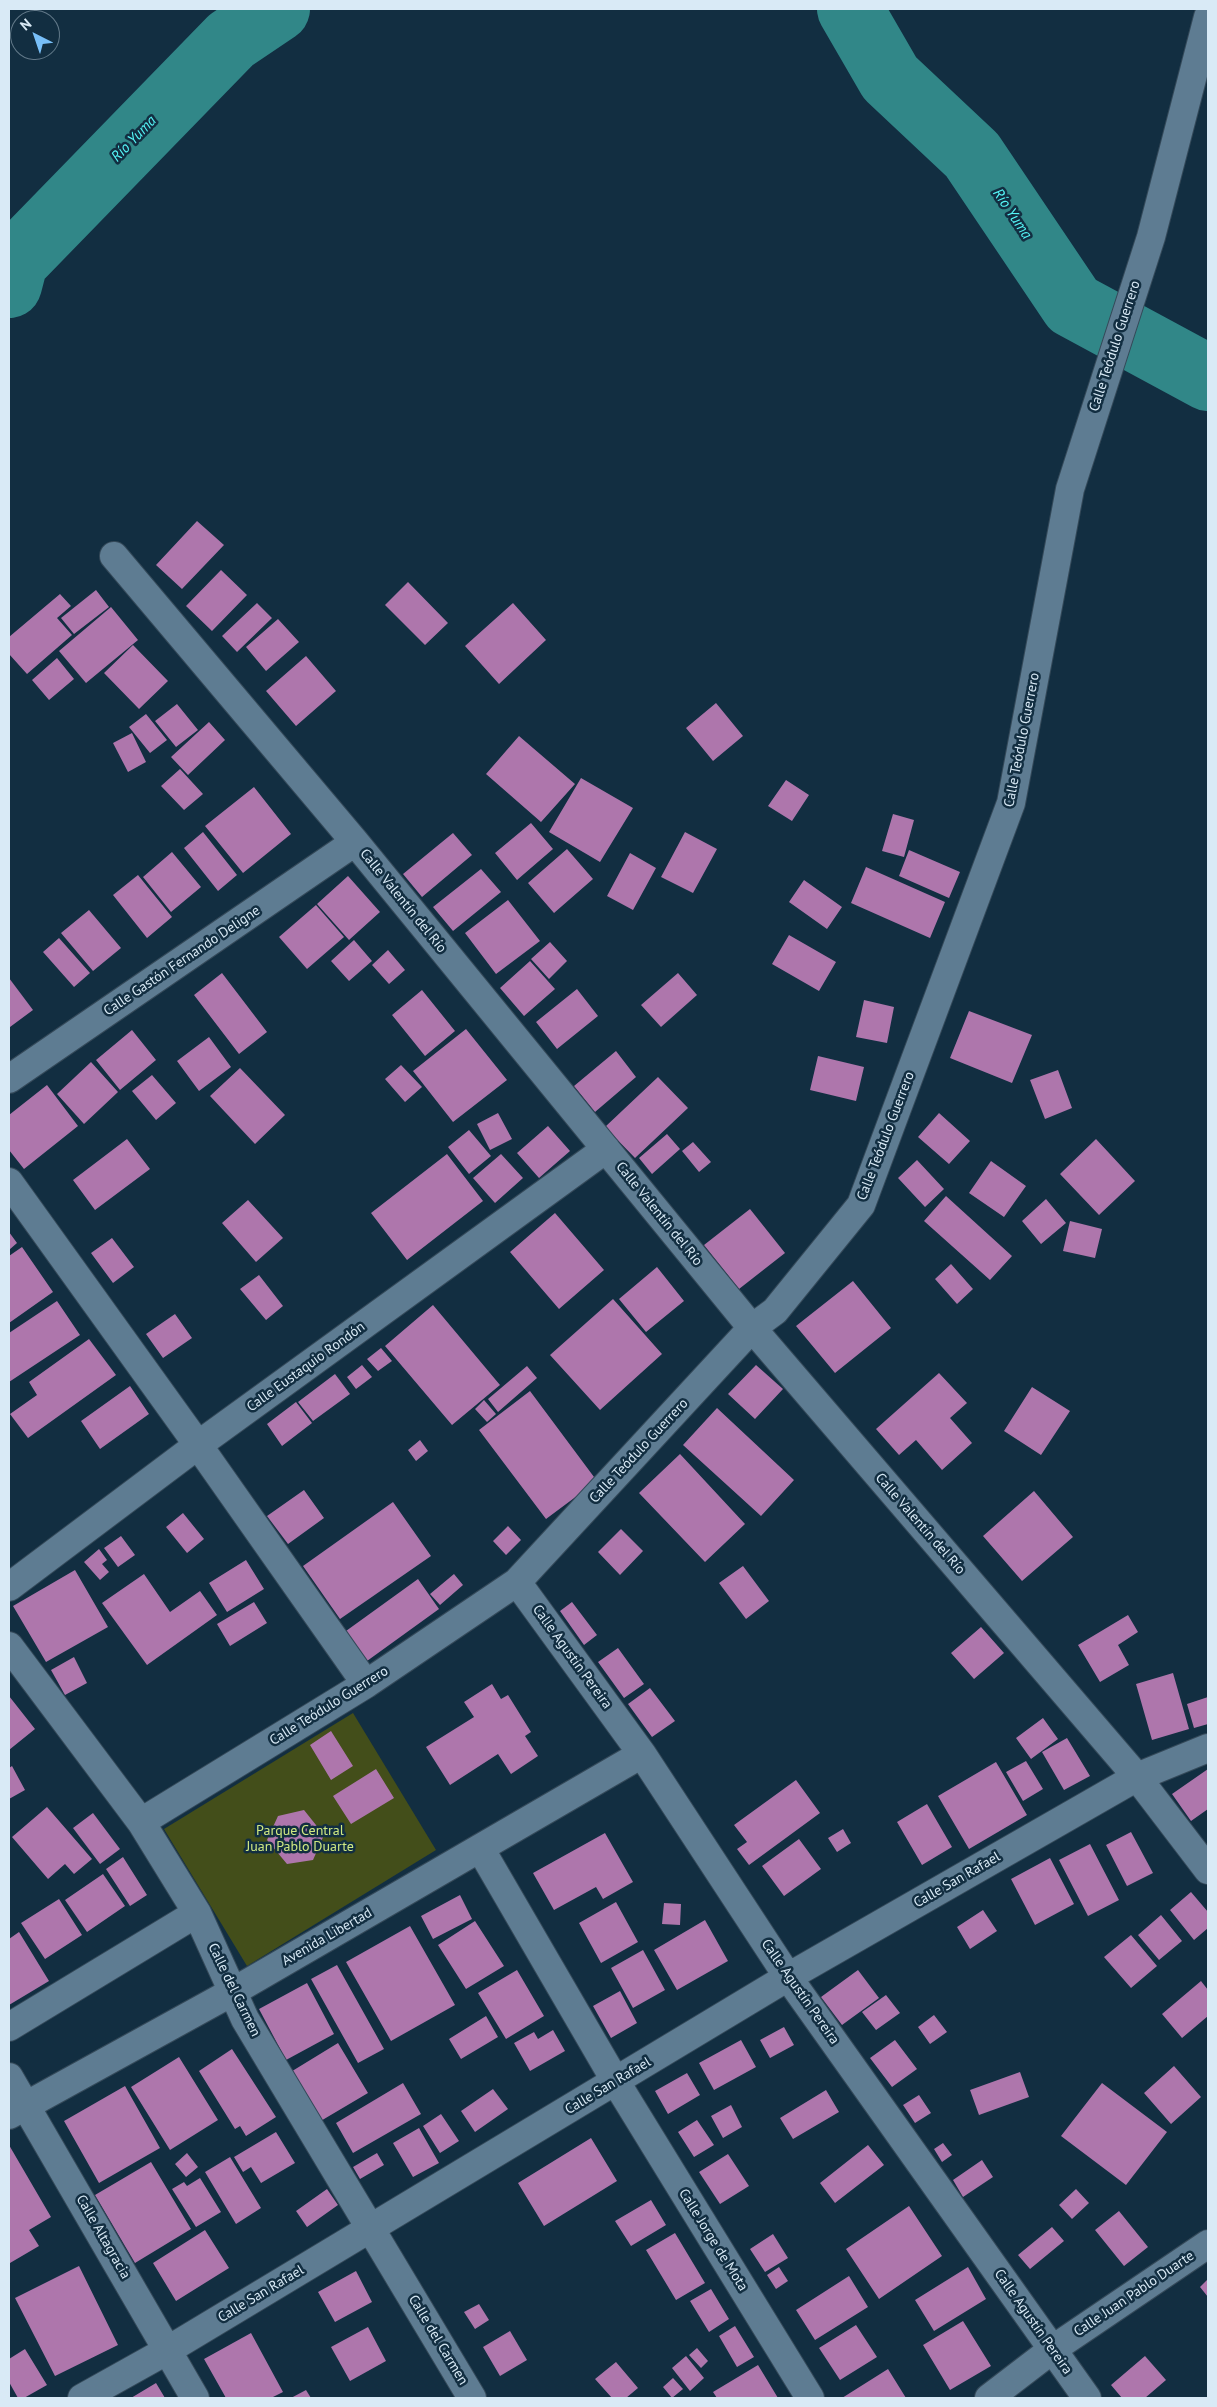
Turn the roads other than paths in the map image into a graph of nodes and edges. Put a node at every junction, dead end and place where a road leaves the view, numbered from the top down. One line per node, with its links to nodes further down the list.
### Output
1 (1208, 17): 7 (street, Calle Teódulo Guerrero)
2 (114, 556): 3 (street, Calle Valentín del Río)
3 (355, 842): 4 (street, Calle Gastón Fernando Deligne); 5 (street, Calle Valentín del Río)
4 (9, 1079)
5 (606, 1149): 7 (street, Calle Valentín del Río); 8 (street, Calle Eustaquio Rondón)
6 (9, 1182): 8 (street)
7 (752, 1328): 9 (street, Calle Teódulo Guerrero); 15 (street, Calle Valentín del Río)
8 (198, 1445): 10 (street, Calle Eustaquio Rondón); 12 (street)
9 (517, 1582): 12 (street, Calle Teódulo Guerrero); 14 (street, Calle Agustín Pereira)
10 (9, 1587)
11 (9, 1646): 16 (street, Calle del Carmen)
12 (366, 1684): 16 (street, Calle Teódulo Guerrero)
13 (1208, 1748): 15 (street, Calle San Rafael)
14 (642, 1754): 17 (street, Avenida Libertad); 20 (street, Calle Agustín Pereira)
15 (1137, 1777): 18 (street, Calle Valentín del Río); 20 (street, Calle San Rafael)
16 (141, 1822): 19 (street, Calle del Carmen)
17 (480, 1848): 21 (street, Avenida Libertad); 24 (street, Calle Jorge de Mota)
18 (1208, 1870)
19 (197, 1913): 21 (street, Calle del Carmen); 22 (street)
20 (788, 1977): 24 (street, Calle San Rafael); 28 (street, Calle Agustín Pereira)
21 (234, 1990): 25 (street, Avenida Libertad); 26 (street, Calle del Carmen)
22 (9, 2027)
23 (9, 2076): 25 (street, Calle Altagracia)
24 (616, 2082): 26 (street, Calle San Rafael); 33 (street, Calle Jorge de Mota)
25 (17, 2110): 29 (street, Calle Altagracia)
26 (372, 2228): 29 (street, Calle San Rafael); 32 (street, Calle del Carmen)
27 (1208, 2244): 28 (street, Calle Juan Pablo Duarte)
28 (1053, 2349): 34 (street, Calle Juan Pablo Duarte); 35 (street, Calle Agustín Pereira)
29 (168, 2350): 30 (street, Calle San Rafael); 31 (street, Calle Altagracia)
30 (82, 2398)
31 (196, 2398)
32 (472, 2398)
33 (810, 2398)
34 (989, 2398)
35 (1087, 2398)

